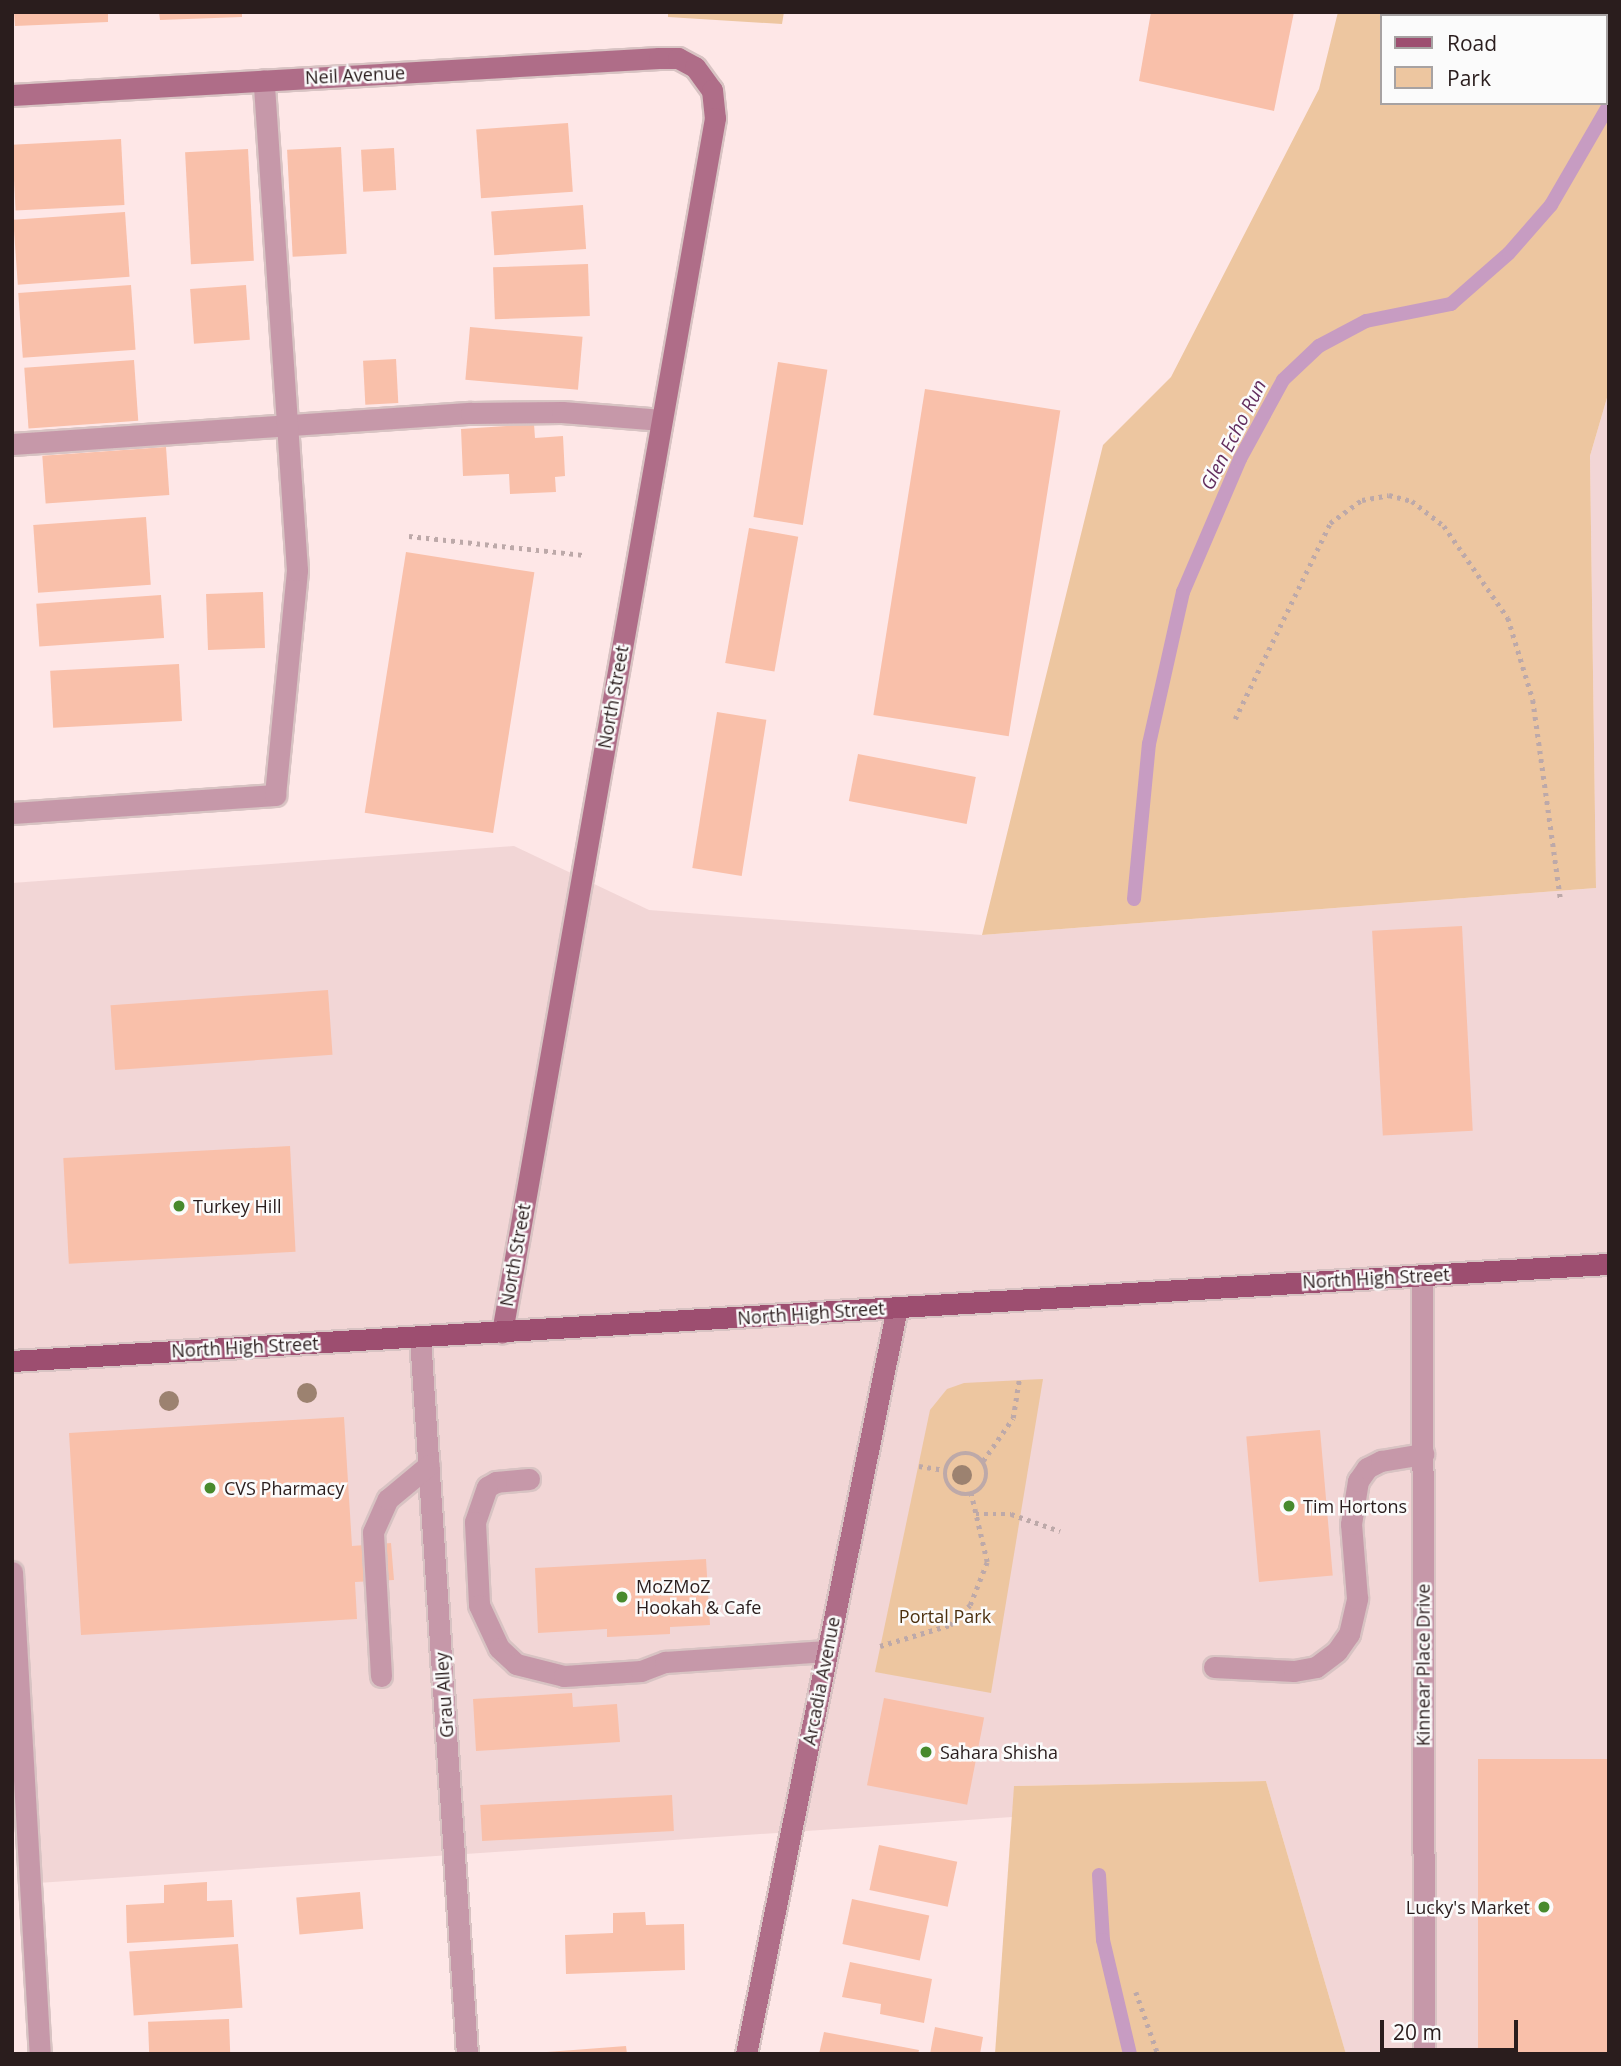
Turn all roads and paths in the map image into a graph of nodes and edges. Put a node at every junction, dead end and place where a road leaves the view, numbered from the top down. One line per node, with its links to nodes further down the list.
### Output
1 (695, 67): 2 (street, Neil Avenue); 4 (street, North Street)
2 (264, 80): 3 (street, Neil Avenue); 5 (street)
3 (12, 95)
4 (662, 421): 5 (street); 15 (street, North Street)
5 (287, 424): 6 (street); 10 (street)
6 (12, 444)
7 (409, 536): 8 (path)
8 (585, 555)
9 (1235, 719): 11 (path)
10 (12, 813)
11 (1561, 901)
12 (1609, 1264): 13 (main road, North High Street)
13 (1422, 1276): 14 (main road, North High Street); 19 (street, Kinnear Place Drive)
14 (897, 1307): 15 (main road, North High Street); 30 (street, Arcadia Avenue)
15 (502, 1332): 16 (main road, North High Street)
16 (420, 1337): 17 (main road, North High Street); 21 (street, Grau Alley)
17 (12, 1361)
18 (1018, 1380): 20 (path)
19 (1423, 1454): 31 (street); 39 (street, Kinnear Place Drive)
20 (983, 1461): 23 (path); 25 (path)
21 (429, 1465): 32 (street); 36 (street, Grau Alley)
22 (919, 1466): 23 (path)
23 (945, 1470): 25 (path)
24 (529, 1479): 30 (street)
25 (971, 1494): 26 (path)
26 (976, 1514): 27 (path); 29 (path)
27 (1060, 1531)
28 (12, 1572): 33 (street)
29 (880, 1646)
30 (827, 1651): 37 (street, Arcadia Avenue)
31 (1214, 1667)
32 (381, 1676)
33 (19, 1796): 35 (street)
34 (1136, 1992): 38 (path)
35 (40, 2054)
36 (467, 2054)
37 (746, 2054)
38 (1158, 2054)
39 (1424, 2054)

